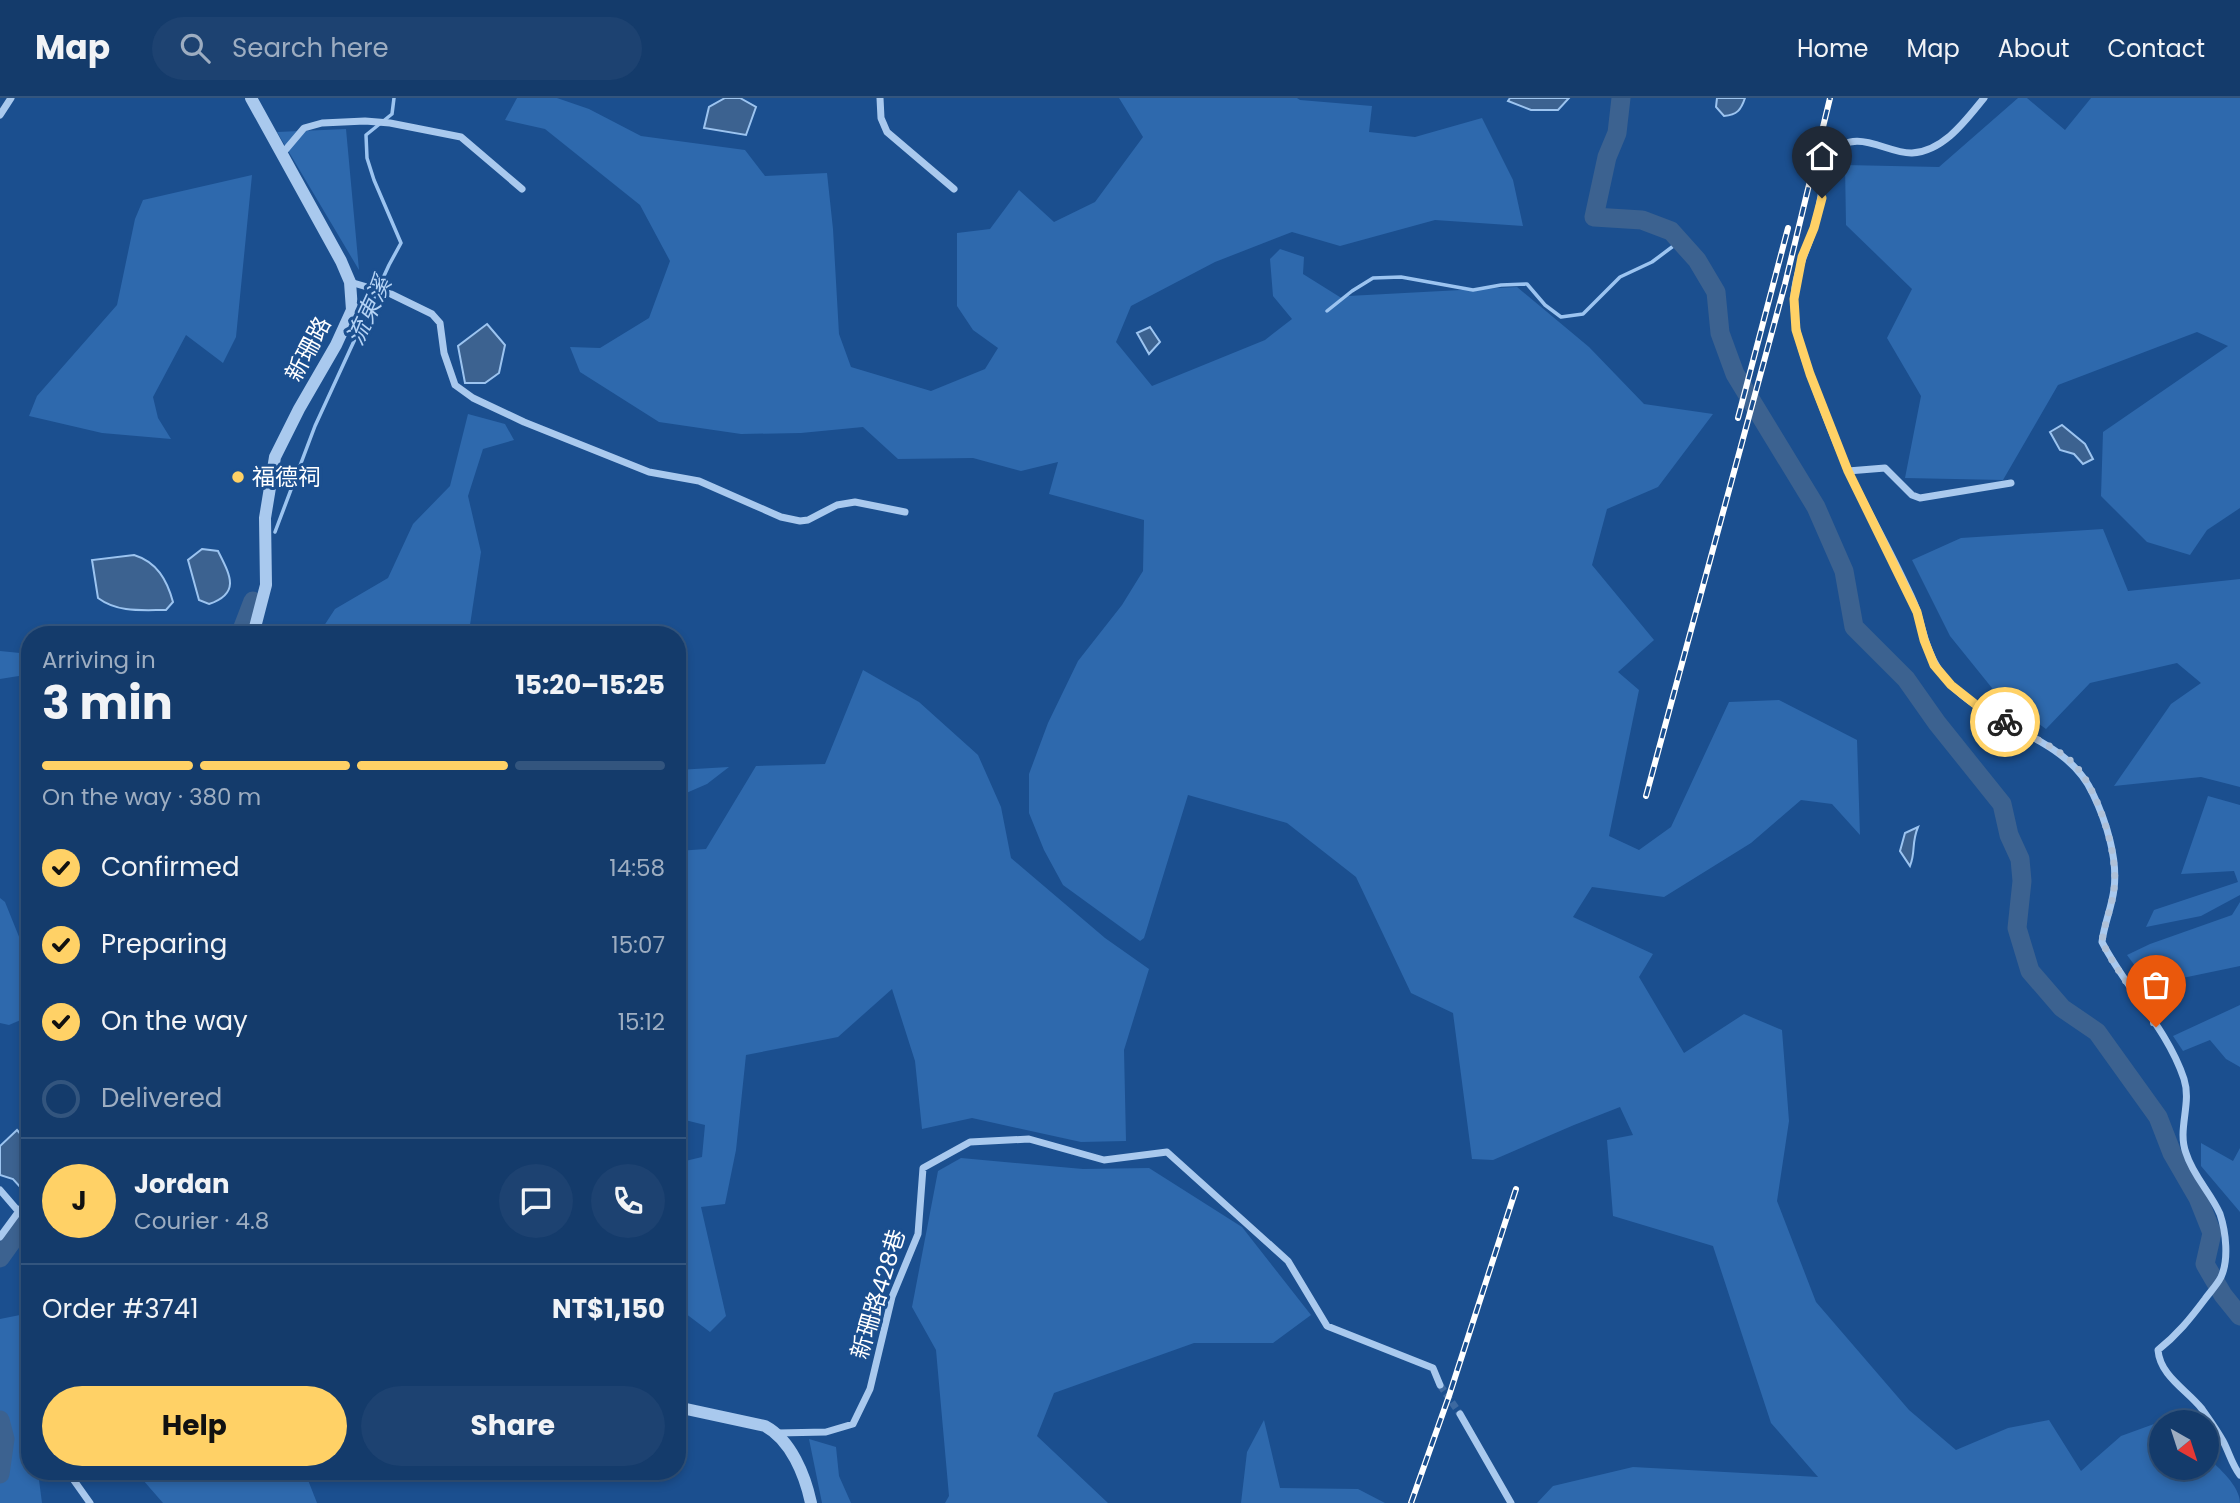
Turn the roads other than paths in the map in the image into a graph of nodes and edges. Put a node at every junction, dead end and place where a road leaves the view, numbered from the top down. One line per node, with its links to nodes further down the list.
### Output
1 (11, 98): 5 (street)
2 (251, 98): 6 (street, 新珊路)
3 (880, 98): 8 (street)
4 (1984, 98): 10 (street)
5 (0, 115)
6 (282, 154): 7 (street); 9 (street, 新珊路)
7 (522, 189)
8 (954, 189)
9 (350, 282): 12 (street); 13 (street, 新珊路)
10 (1848, 471): 11 (street); 22 (street)
11 (2011, 483)
12 (905, 512)
13 (255, 626)
14 (0, 1190): 16 (street)
15 (21, 1209): 16 (street)
16 (19, 1212): 17 (street)
17 (0, 1237)
18 (1440, 1385): 21 (street, 新珊路428巷)
19 (686, 1409): 21 (street)
20 (1460, 1414): 26 (street)
21 (778, 1433): 25 (street)
22 (2240, 1475)
23 (74, 1480): 24 (street)
24 (90, 1503)
25 (811, 1503)
26 (1511, 1503)

